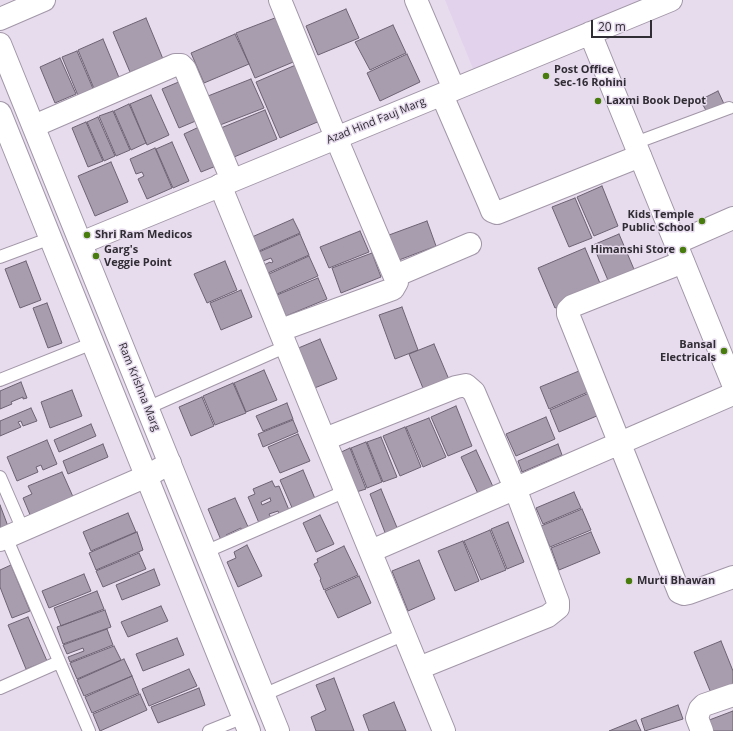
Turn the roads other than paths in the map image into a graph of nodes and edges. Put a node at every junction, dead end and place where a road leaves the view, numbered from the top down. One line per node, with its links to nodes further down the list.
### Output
1 (44, 0): 5 (street)
2 (280, 0): 12 (street)
3 (416, 0): 8 (street)
4 (672, 0): 6 (street, Azad Hind Fauj Marg)
5 (0, 19)
6 (590, 33): 8 (street, Azad Hind Fauj Marg); 13 (street)
7 (0, 44): 11 (street, Ram Krishna Marg)
8 (448, 92): 12 (street, Azad Hind Fauj Marg); 13 (street)
9 (729, 108): 13 (lane)
10 (0, 115): 16 (street)
11 (34, 126): 14 (street); 17 (street, Ram Krishna Marg)
12 (336, 138): 14 (street, Azad Hind Fauj Marg); 21 (street)
13 (637, 149): 19 (street)
14 (226, 183): 17 (street, Azad Hind Fauj Marg); 22 (street)
15 (733, 218): 19 (street)
16 (51, 238): 20 (lane); 23 (street)
17 (81, 243): 27 (street, Ram Krishna Marg)
18 (470, 244): 21 (street)
19 (679, 252): 25 (street); 29 (street)
20 (0, 257)
21 (395, 276): 22 (street)
22 (284, 338): 27 (lane); 28 (street)
23 (93, 343): 24 (lane); 31 (street)
24 (0, 380)
25 (733, 384)
26 (733, 394): 29 (street)
27 (147, 408): 30 (street, Ram Krishna Marg)
28 (325, 439): 33 (street); 34 (street)
29 (619, 443): 33 (street); 38 (street)
30 (170, 463): 31 (street); 37 (street, Ram Krishna Marg)
31 (147, 476): 35 (street); 45 (street)
32 (0, 477): 35 (lane)
33 (515, 488): 36 (street); 41 (street)
34 (346, 491): 36 (street); 37 (lane)
35 (10, 536): 40 (lane)
36 (371, 550): 39 (street)
37 (205, 552): 43 (street, Ram Krishna Marg)
38 (733, 576)
39 (405, 634): 41 (street); 43 (lane)
40 (60, 662): 42 (lane); 46 (lane)
41 (419, 668): 49 (street)
42 (0, 688)
43 (263, 695): 48 (street, Ram Krishna Marg)
44 (733, 695): 50 (street)
45 (246, 724): 47 (lane)
46 (89, 731)
47 (209, 731)
48 (278, 731)
49 (444, 731)
50 (702, 731)

